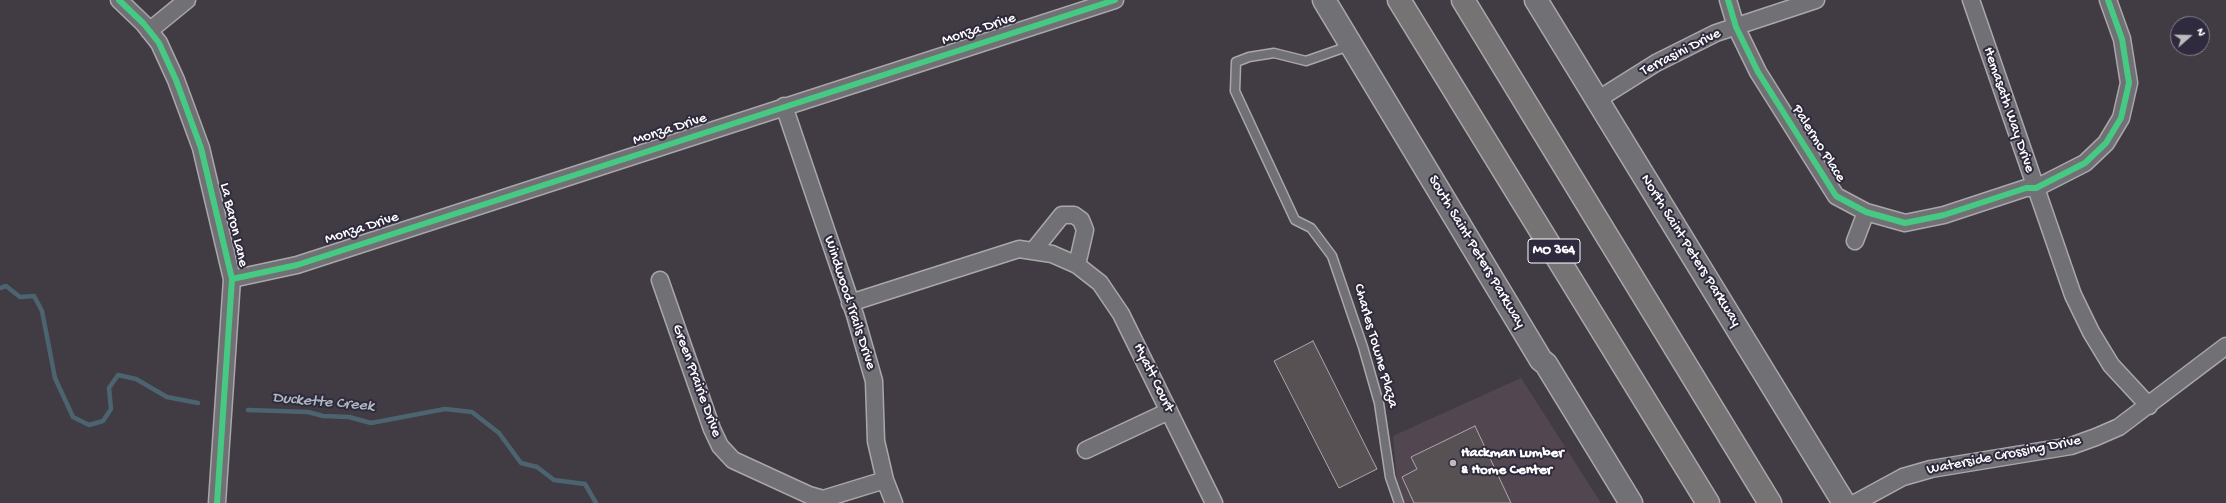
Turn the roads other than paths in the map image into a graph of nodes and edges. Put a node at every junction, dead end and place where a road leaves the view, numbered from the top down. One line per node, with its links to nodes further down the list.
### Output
1 (119, 0): 13 (street, La Baron Lane)
2 (187, 0): 13 (street)
3 (1115, 0): 16 (street, Monza Drive)
4 (1324, 0): 14 (main road, South Saint Peters Parkway)
5 (1399, 0): 35 (highway, MO 364)
6 (1464, 0): 36 (highway)
7 (1536, 0): 15 (main road, North Saint Peters Parkway)
8 (1728, 0): 12 (street, Palermo Place)
9 (1816, 0): 12 (street, Terrasini Drive)
10 (1971, 0): 17 (street, Hemasath Way Drive)
11 (2108, 0): 17 (street, Palermo Place)
12 (1736, 27): 15 (street, Terrasini Drive); 18 (street, Palermo Place)
13 (149, 31): 22 (street, La Baron Lane)
14 (1351, 45): 33 (lane, Charles Towne Plaza); 34 (main road, South Saint Peters Parkway)
15 (1597, 100): 37 (main road, North Saint Peters Parkway)
16 (784, 106): 22 (street, Monza Drive); 24 (street, Windwood Trails Drive)
17 (2036, 188): 18 (street, Palermo Place); 26 (street, Hemasath Way Drive)
18 (1866, 212): 19 (street)
19 (1855, 241)
20 (1033, 251): 21 (street, Hyatt Court); 21 (street); 24 (street, Hyatt Court)
21 (1076, 265): 27 (street, Hyatt Court)
22 (232, 279): 30 (street, La Baron Lane)
23 (660, 280): 29 (street, Green Prairie Drive)
24 (850, 303): 29 (street, Windwood Trails Drive)
25 (2226, 346): 26 (street, Waterside Crossing Drive)
26 (2149, 406): 38 (street, Waterside Crossing Drive)
27 (1169, 410): 28 (street); 32 (street, Hyatt Court)
28 (1086, 450)
29 (885, 480): 31 (street, Windwood Trails Drive)
30 (217, 503)
31 (894, 503)
32 (1214, 503)
33 (1399, 503)
34 (1631, 503)
35 (1708, 503)
36 (1770, 503)
37 (1844, 503)
38 (1855, 503)

